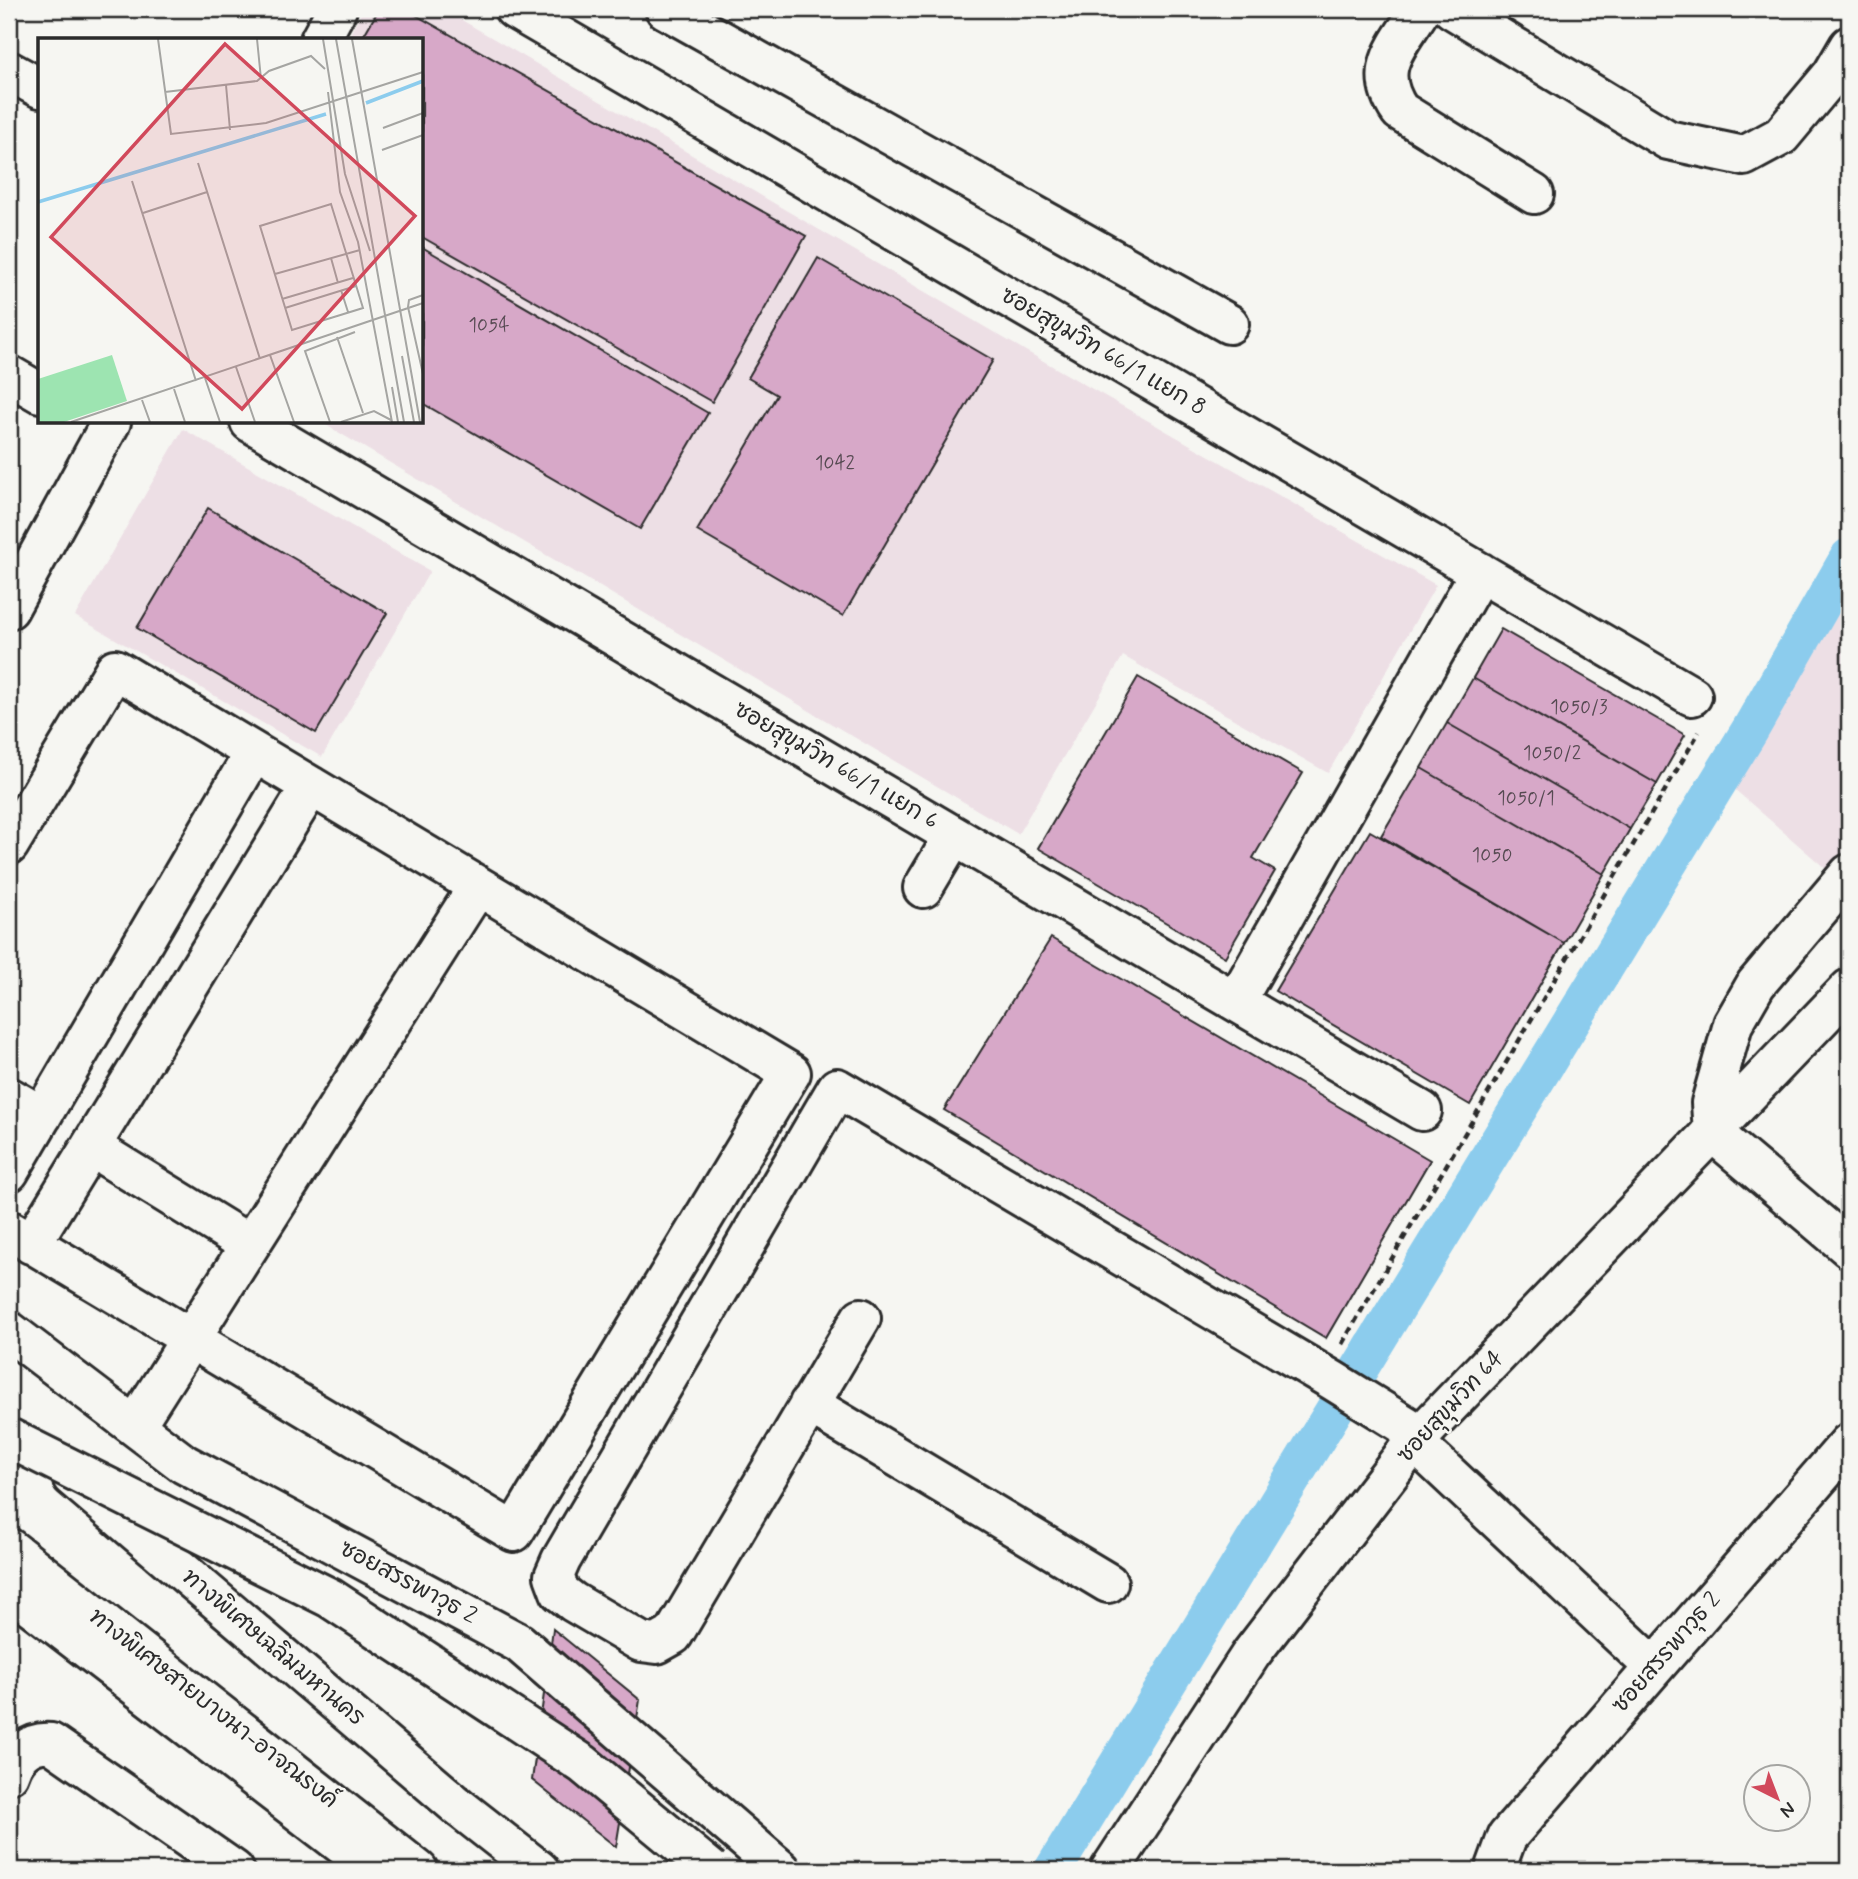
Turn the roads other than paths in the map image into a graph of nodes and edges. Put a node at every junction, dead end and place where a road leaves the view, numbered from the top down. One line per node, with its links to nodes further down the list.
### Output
1 (337, 9): 6 (main road)
2 (514, 9): 16 (main road, ซอยสุขุมวิท 66/1 แยก 8)
3 (665, 9): 11 (main road)
4 (1421, 9): 10 (main road)
5 (1452, 9): 7 (main road)
6 (321, 38)
7 (1849, 46)
8 (9, 71): 9 (main road)
9 (38, 87)
10 (1534, 194)
11 (1229, 324)
12 (9, 375): 13 (main road)
13 (38, 392)
14 (104, 424): 17 (main road)
15 (253, 424): 21 (main road, ซอยสุขุมวิท 66/1 แยก 6)
16 (1480, 572): 18 (main road, ซอยสุขุมวิท 66/1 แยก 8); 27 (main road)
17 (9, 609)
18 (1692, 696)
19 (254, 753): 20 (main road); 22 (main road); 30 (main road)
20 (311, 786): 24 (main road); 32 (main road)
21 (954, 836): 25 (main road); 27 (main road, ซอยสุขุมวิท 66/1 แยก 6)
22 (9, 845)
23 (1849, 874): 31 (main road)
24 (478, 886): 35 (main road); 39 (main road)
25 (923, 888)
26 (1849, 989): 31 (main road, ซอยสุขุมวิท 64)
27 (1236, 1001): 29 (main road, ซอยสุขุมวิท 66/1 แยก 6)
28 (9, 1097): 30 (main road)
29 (1422, 1111)
30 (42, 1116): 33 (main road)
31 (1713, 1133): 36 (main road); 44 (main road, ซอยสุขุมวิท 64)
32 (91, 1147): 34 (main road); 35 (main road)
33 (9, 1172)
34 (20, 1237): 39 (main road)
35 (250, 1245): 39 (main road)
36 (1849, 1248)
37 (861, 1318): 40 (main road)
38 (9, 1331): 42 (main road, ซอยสรรพาวุธ 2)
39 (191, 1339): 42 (main road)
40 (809, 1404): 44 (main road); 48 (main road)
41 (9, 1424): 56 (main road, ทางพิเศษเฉลิมมหานคร)
42 (135, 1426): 58 (main road, ซอยสรรพาวุธ 2)
43 (9, 1438): 57 (main road, bridge)
44 (1418, 1439): 50 (main road); 59 (main road, ซอยสุขุมวิท 64)
45 (1849, 1443): 50 (main road, ซอยสรรพาวุธ 2)
46 (9, 1446): 55 (main road)
47 (9, 1548): 54 (main road, ทางพิเศษสายบางนา-อาจณรงค์)
48 (1108, 1583)
49 (9, 1588): 53 (main road)
50 (1654, 1667): 60 (main road, ซอยสรรพาวุธ 2)
51 (9, 1774): 52 (main road)
52 (234, 1870)
53 (375, 1870)
54 (418, 1870)
55 (520, 1870)
56 (539, 1870)
57 (711, 1870)
58 (781, 1870)
59 (1110, 1870)
60 (1496, 1870)

